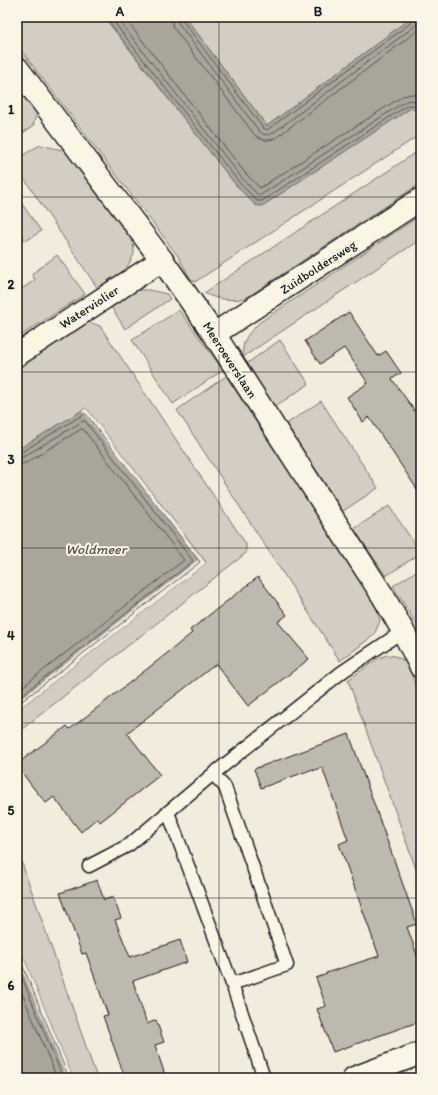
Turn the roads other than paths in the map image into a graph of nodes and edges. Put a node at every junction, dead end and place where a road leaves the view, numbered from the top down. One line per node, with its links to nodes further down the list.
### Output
1 (17, 68): 3 (street, Meeroeverslaan)
2 (421, 199): 4 (street, Zuidboldersweg)
3 (162, 260): 4 (street, Meeroeverslaan); 5 (street, Waterviolier)
4 (214, 334): 6 (street, Meeroeverslaan)
5 (17, 355)
6 (403, 631): 7 (street, Meeroeverslaan); 8 (lane)
7 (421, 667)
8 (213, 774): 9 (lane); 11 (lane)
9 (168, 812): 10 (lane); 11 (lane)
10 (89, 866)
11 (232, 984): 13 (lane)
12 (421, 1053): 14 (street)
13 (264, 1078)
14 (354, 1078)

